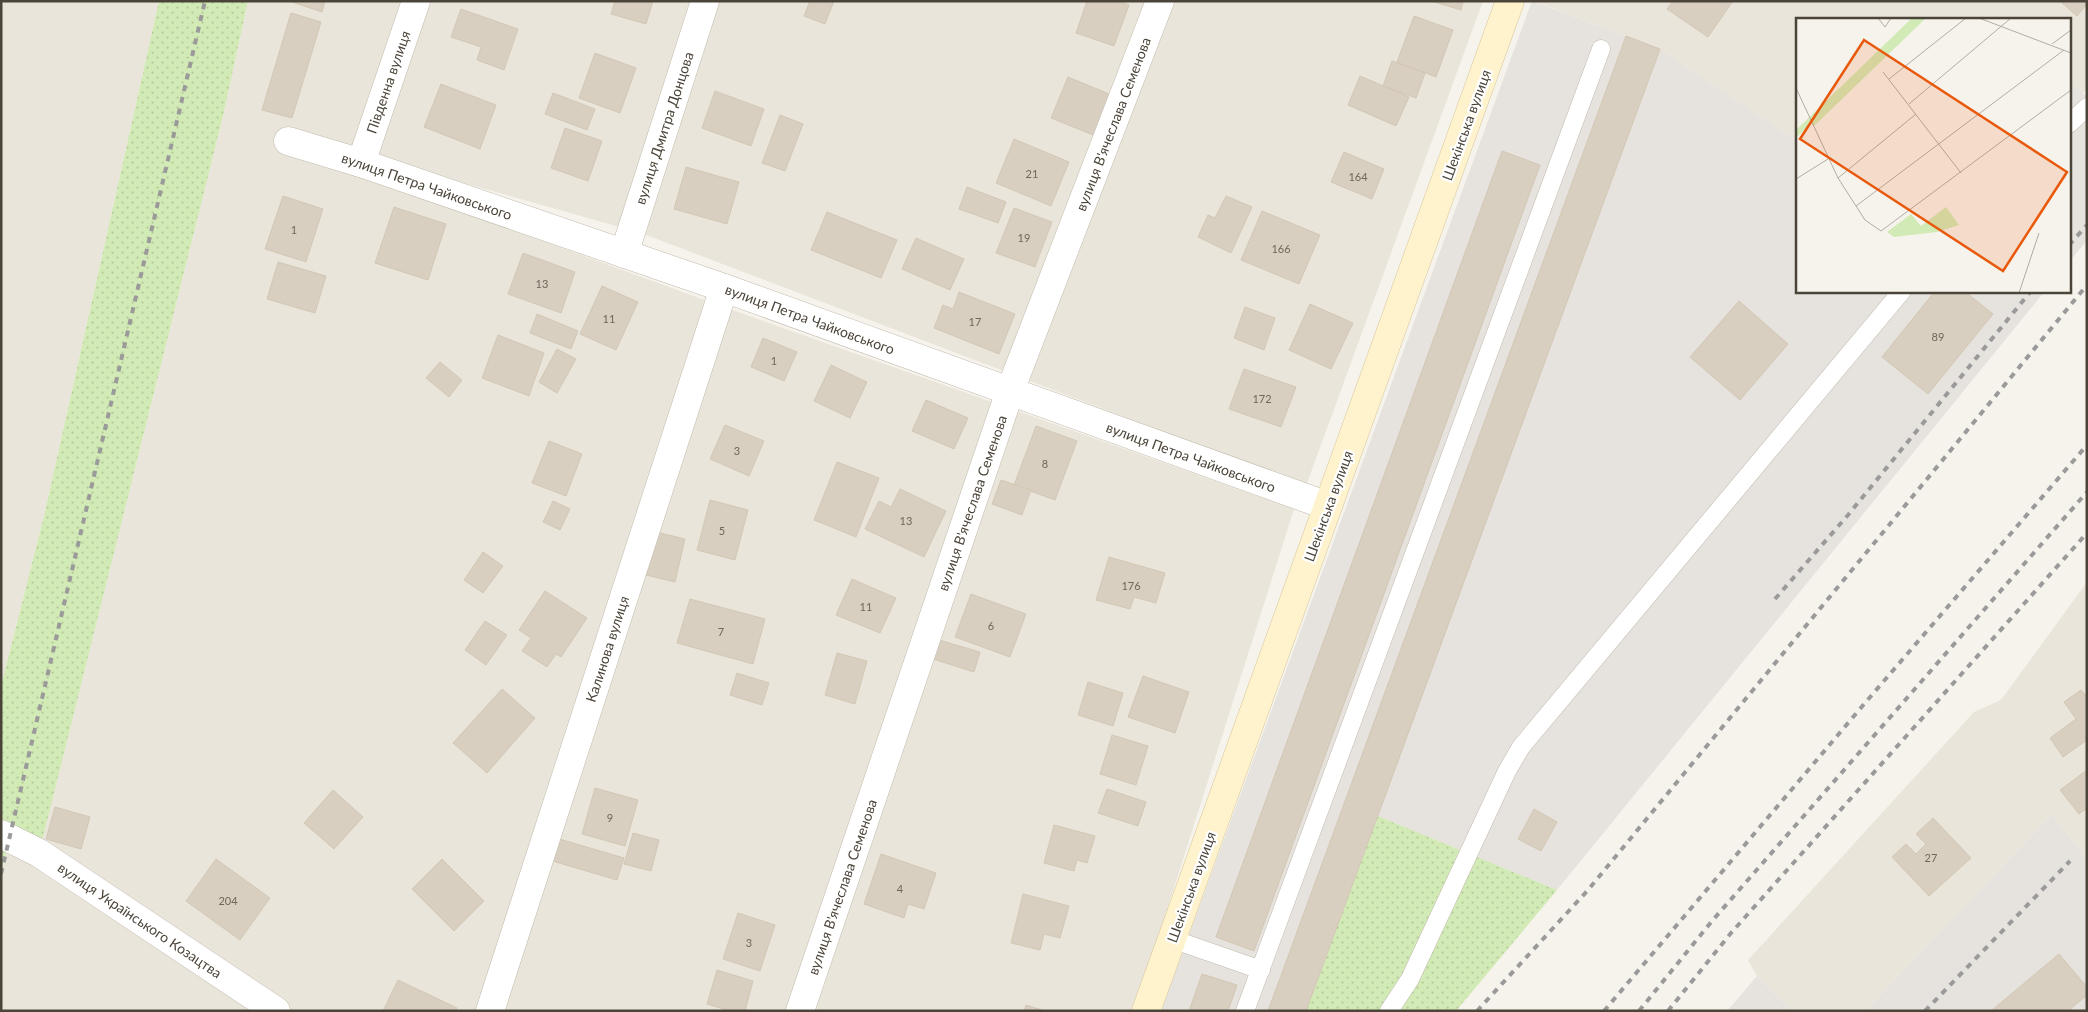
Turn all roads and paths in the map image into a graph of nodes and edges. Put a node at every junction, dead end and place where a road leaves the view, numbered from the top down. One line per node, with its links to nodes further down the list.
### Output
1 (416, 1): 9 (street, Південна вулиця)
2 (705, 1): 10 (street, вулиця Дмитра Донцова)
3 (1160, 1): 13 (street, вулиця В'ячеслава Семенова)
4 (1510, 1): 14 (street, Шекінська вулиця)
5 (1601, 49): 17 (lane)
6 (2087, 107): 7 (lane)
7 (2070, 123)
8 (288, 141): 9 (street, вулиця Петра Чайковського)
9 (361, 163): 10 (street, вулиця Петра Чайковського)
10 (624, 254): 11 (street, вулиця Петра Чайковського)
11 (724, 288): 13 (street, вулиця Петра Чайковського); 19 (street, Калинова вулиця)
12 (1901, 292): 23 (lane)
13 (1010, 391): 14 (street, вулиця Петра Чайковського); 20 (street, вулиця В'ячеслава Семенова)
14 (1328, 506): 16 (street, Шекінська вулиця)
15 (1, 834): 18 (street, вулиця Українського Козацтва)
16 (1172, 938): 17 (lane); 21 (street, Шекінська вулиця)
17 (1261, 970): 22 (lane)
18 (276, 1011)
19 (490, 1011)
20 (800, 1011)
21 (1146, 1011)
22 (1245, 1011)
23 (1389, 1011)

